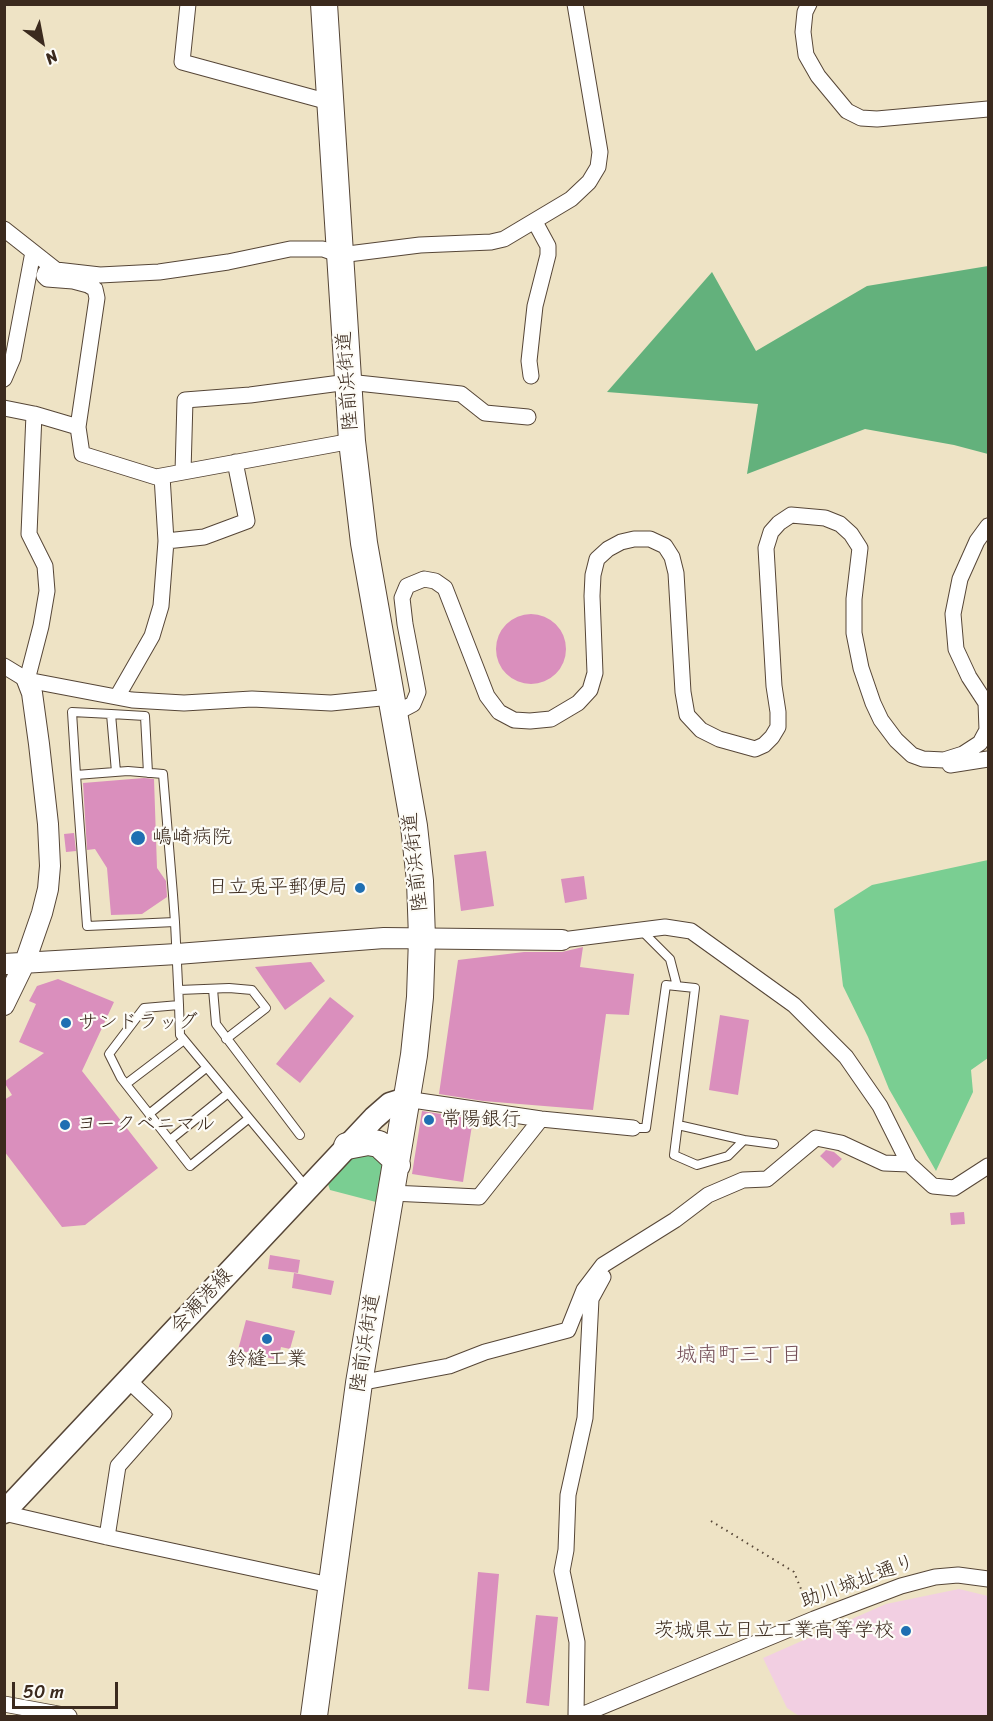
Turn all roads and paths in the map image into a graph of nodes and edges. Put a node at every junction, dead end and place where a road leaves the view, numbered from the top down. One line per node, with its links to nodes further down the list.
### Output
1 (188, 4): 5 (street)
2 (324, 4): 5 (highway, 陸前浜街道)
3 (575, 4): 7 (street)
4 (809, 4): 6 (street)
5 (329, 102): 10 (highway, 陸前浜街道)
6 (988, 108)
7 (535, 222): 10 (street); 12 (street)
8 (4, 229): 9 (street)
9 (33, 252): 11 (street); 13 (street)
10 (340, 255): 11 (street); 14 (highway, 陸前浜街道)
11 (56, 270): 18 (street)
12 (531, 376)
13 (4, 379)
14 (348, 382): 17 (street); 19 (highway, 陸前浜街道); 21 (street)
15 (4, 408): 16 (street)
16 (34, 414): 18 (street); 26 (street)
17 (528, 417)
18 (78, 427): 22 (street)
19 (352, 441): 20 (street); 29 (highway, 陸前浜街道)
20 (235, 462): 21 (street); 24 (street)
21 (183, 472): 22 (street)
22 (162, 476): 24 (street)
23 (988, 526): 31 (street)
24 (166, 541): 28 (street)
25 (4, 666): 26 (street)
26 (24, 678): 27 (street); 28 (street); 41 (street)
27 (4, 681)
28 (117, 697): 29 (street)
29 (392, 705): 31 (street); 38 (highway, 陸前浜街道)
30 (111, 714): 33 (lane); 34 (lane); 35 (lane)
31 (912, 755): 32 (street)
32 (988, 759)
33 (116, 772): 34 (lane); 35 (lane)
34 (148, 773): 36 (lane)
35 (76, 775): 36 (lane)
36 (175, 922): 40 (lane)
37 (642, 931): 39 (street); 43 (lane); 64 (street)
38 (422, 938): 39 (street); 40 (street); 53 (highway, 陸前浜街道)
39 (562, 940)
40 (177, 954): 41 (street); 45 (lane)
41 (25, 962): 42 (street); 46 (street)
42 (4, 964)
43 (677, 986): 57 (lane); 58 (lane)
44 (213, 989): 45 (lane); 48 (lane); 48 (lane)
45 (179, 990): 47 (lane)
46 (4, 1005)
47 (179, 1005): 49 (lane); 51 (lane)
48 (226, 1039): 59 (lane)
49 (184, 1040): 50 (lane); 51 (lane)
50 (206, 1068): 52 (lane); 54 (lane)
51 (126, 1084): 54 (lane)
52 (227, 1094): 55 (lane); 60 (lane)
53 (406, 1099): 56 (street); 63 (main road, 会瀬港線); 65 (highway, 陸前浜街道)
54 (149, 1114): 60 (lane)
55 (248, 1119): 60 (lane); 67 (lane)
56 (541, 1119): 58 (street); 68 (street)
57 (678, 1125): 61 (lane); 61 (lane)
58 (633, 1128)
59 (300, 1135)
60 (170, 1140)
61 (744, 1140): 62 (lane)
62 (774, 1144)
63 (347, 1146): 65 (highway); 67 (main road, 会瀬港線)
64 (909, 1164): 66 (street); 69 (street)
65 (397, 1165): 68 (highway, 陸前浜街道)
66 (988, 1166)
67 (307, 1189): 70 (main road, 会瀬港線)
68 (391, 1193): 71 (highway, 陸前浜街道)
69 (613, 1259): 71 (street); 81 (street)
70 (128, 1380): 72 (main road, 会瀬港線); 74 (street)
71 (359, 1383): 76 (highway, 陸前浜街道)
72 (4, 1513): 74 (street)
73 (711, 1521): 77 (path)
74 (107, 1537): 76 (street)
75 (988, 1579): 77 (street, 助川城址通り)
76 (330, 1585): 80 (highway, 陸前浜街道)
77 (814, 1619): 81 (street, 助川城址通り)
78 (7, 1708): 79 (street)
79 (69, 1716)
80 (314, 1716)
81 (578, 1716)

